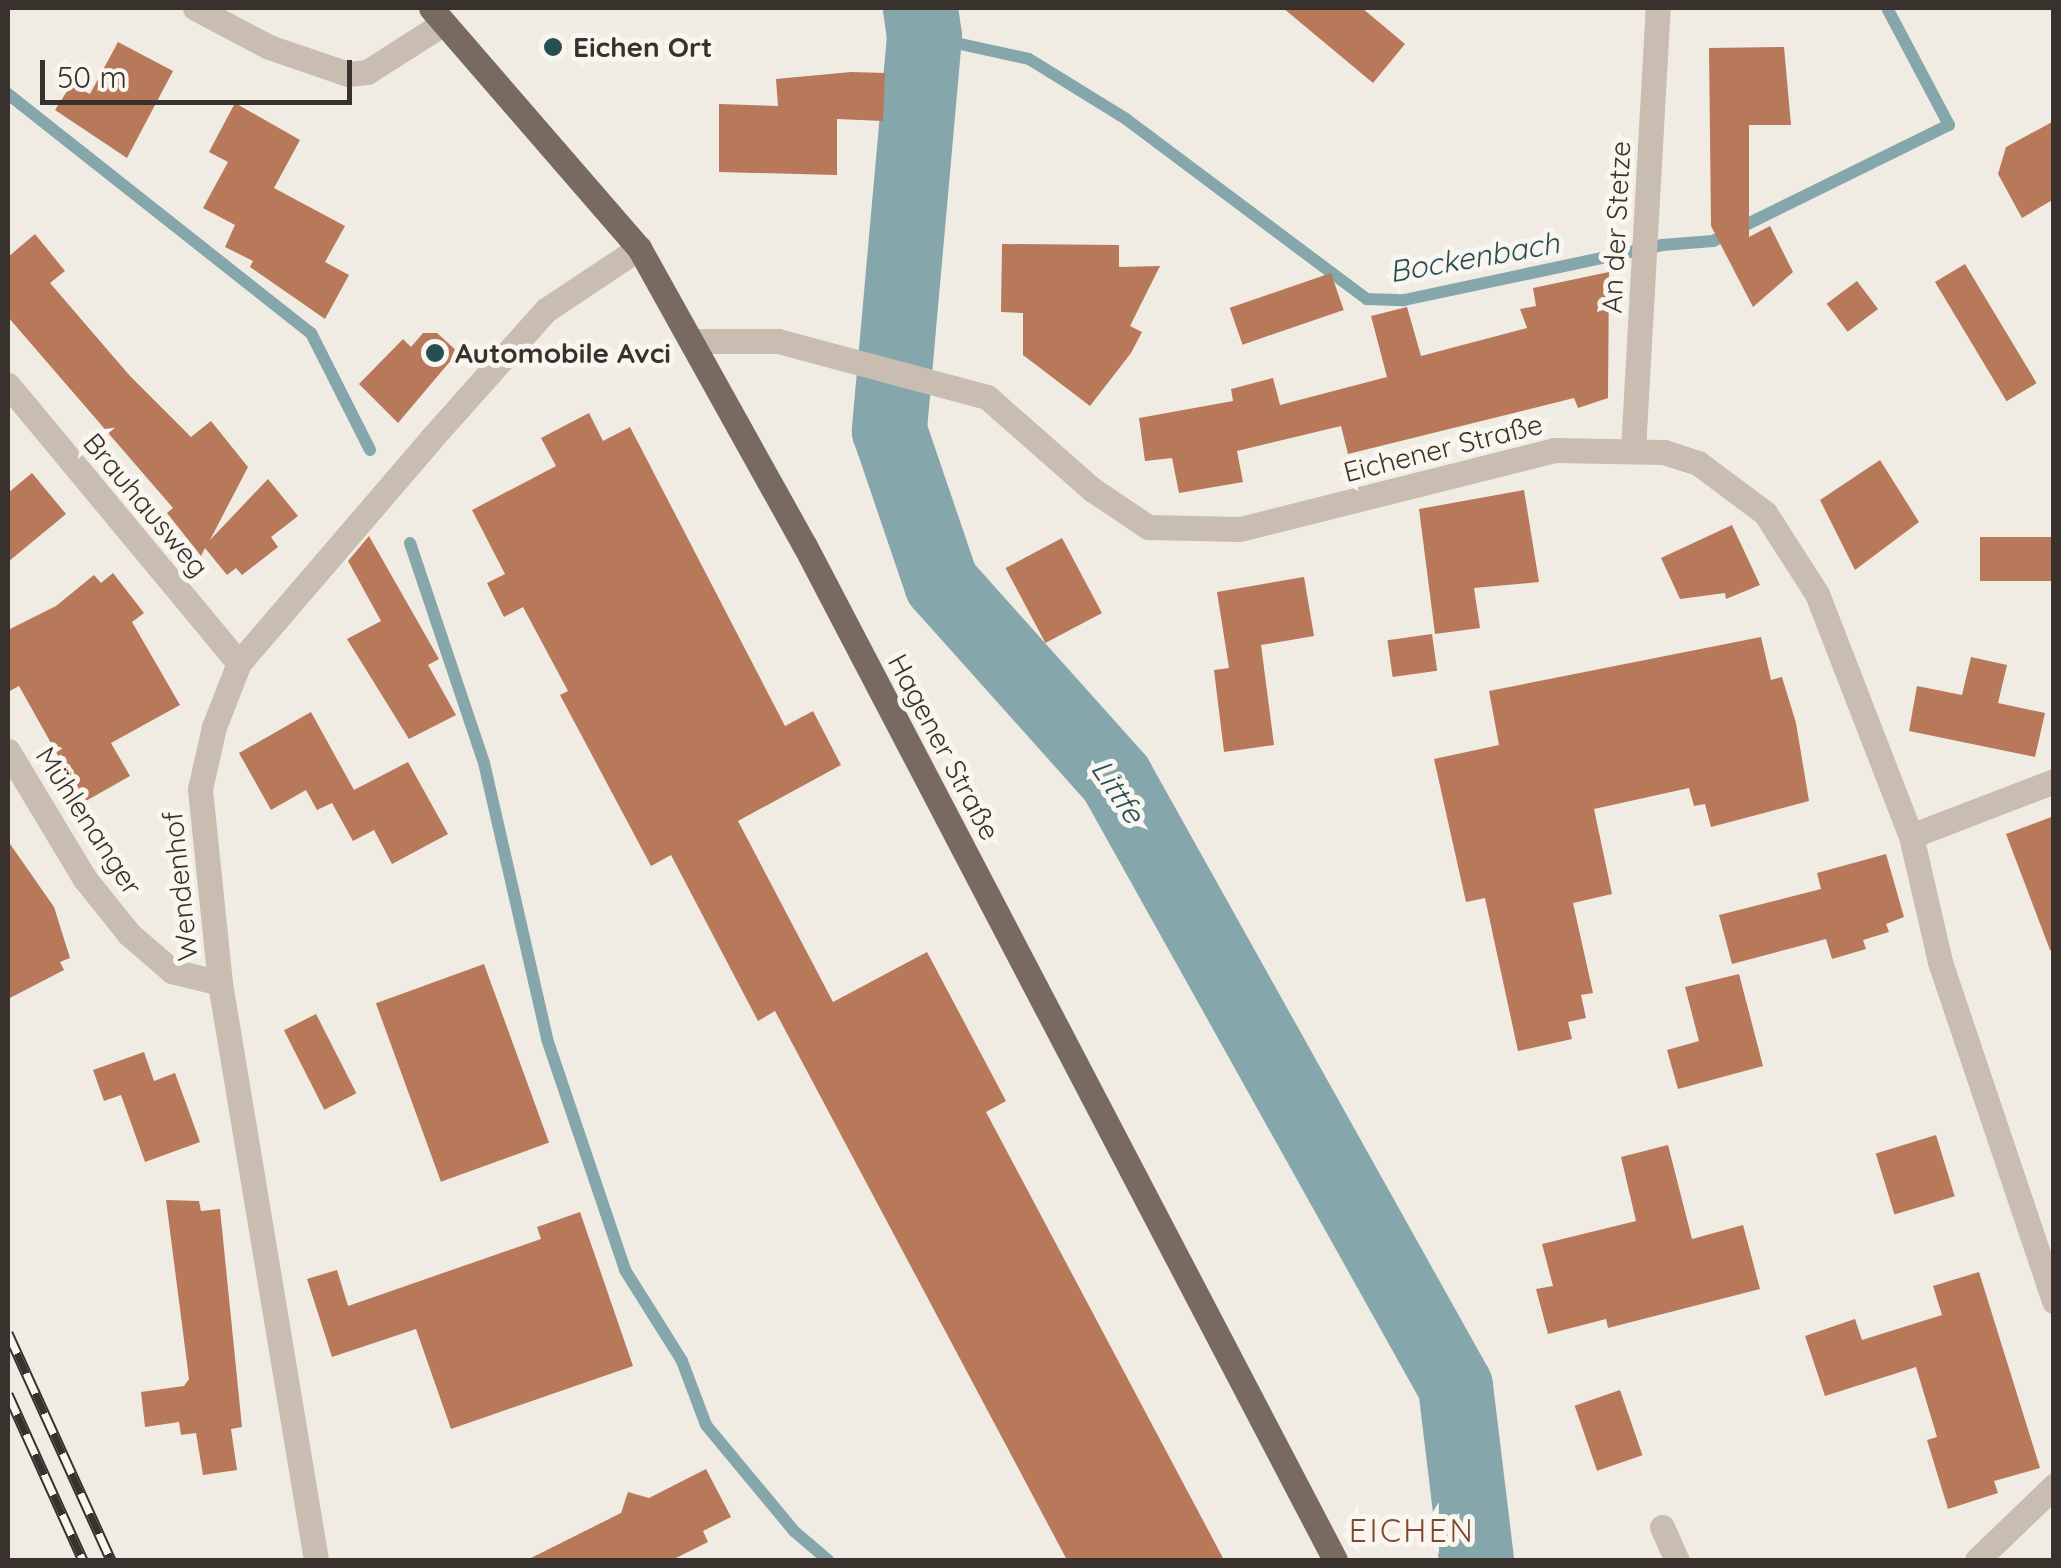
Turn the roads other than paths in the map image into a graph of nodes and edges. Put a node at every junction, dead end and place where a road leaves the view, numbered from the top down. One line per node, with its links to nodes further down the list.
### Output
1 (195, 8): 3 (street)
2 (1658, 8): 7 (street, An der Stetze)
3 (437, 15): 4 (main road, Hagener Straße)
4 (638, 248): 5 (main road, Hagener Straße); 8 (street, Wendenhof)
5 (692, 340): 7 (street, Eichener Straße); 17 (main road, Hagener Straße)
6 (8, 385): 8 (street, Brauhausweg)
7 (1633, 450): 11 (street, Eichener Straße)
8 (239, 663): 12 (street, Wendenhof)
9 (8, 752): 12 (street, Mühlenanger)
10 (2054, 781): 11 (street)
11 (1911, 836): 13 (street, Eichener Straße)
12 (220, 983): 16 (street, Wendenhof)
13 (2054, 1301)
14 (2054, 1486): 19 (street)
15 (1662, 1527): 18 (street)
16 (316, 1560)
17 (1335, 1560)
18 (1677, 1560)
19 (1976, 1560)

